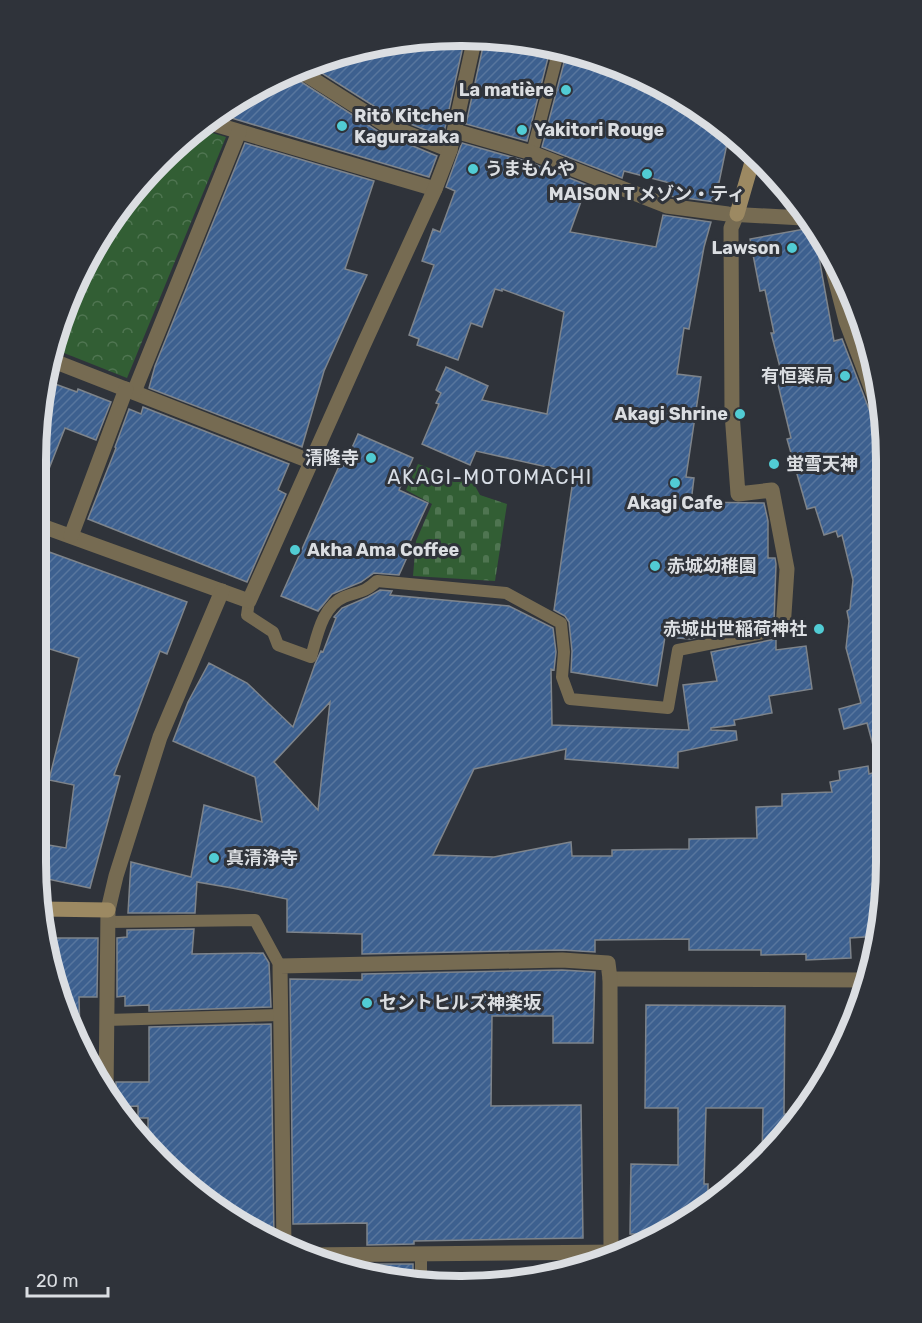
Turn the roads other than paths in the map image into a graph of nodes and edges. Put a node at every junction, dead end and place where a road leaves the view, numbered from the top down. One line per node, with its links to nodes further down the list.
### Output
1 (473, 46): 5 (street)
2 (557, 58): 8 (lane)
3 (312, 74): 7 (street)
4 (218, 125): 6 (street)
5 (455, 131): 7 (street); 8 (street)
6 (239, 132): 10 (street); 16 (street)
7 (450, 150): 10 (street)
8 (532, 153): 11 (street)
9 (751, 165): 11 (street)
10 (435, 189): 17 (street)
11 (737, 214): 12 (street); 22 (street)
12 (796, 218)
13 (837, 288): 15 (street)
14 (59, 363): 16 (street)
15 (867, 378)
16 (130, 391): 17 (street); 19 (street)
17 (312, 462): 21 (street)
18 (46, 527): 19 (street)
19 (71, 536): 20 (street)
20 (222, 591): 21 (street); 24 (street)
21 (249, 602): 22 (lane)
22 (783, 629)
23 (49, 910): 24 (street)
24 (108, 916): 25 (lane); 29 (street)
25 (280, 966): 26 (street); 28 (street)
26 (610, 979): 27 (street); 32 (street)
27 (858, 980)
28 (280, 1015): 29 (lane); 31 (street)
29 (106, 1020): 30 (street)
30 (106, 1076)
31 (284, 1237)
32 (616, 1247)
33 (601, 1252): 34 (street)
34 (421, 1254): 35 (street); 36 (lane)
35 (327, 1255)
36 (421, 1275)

